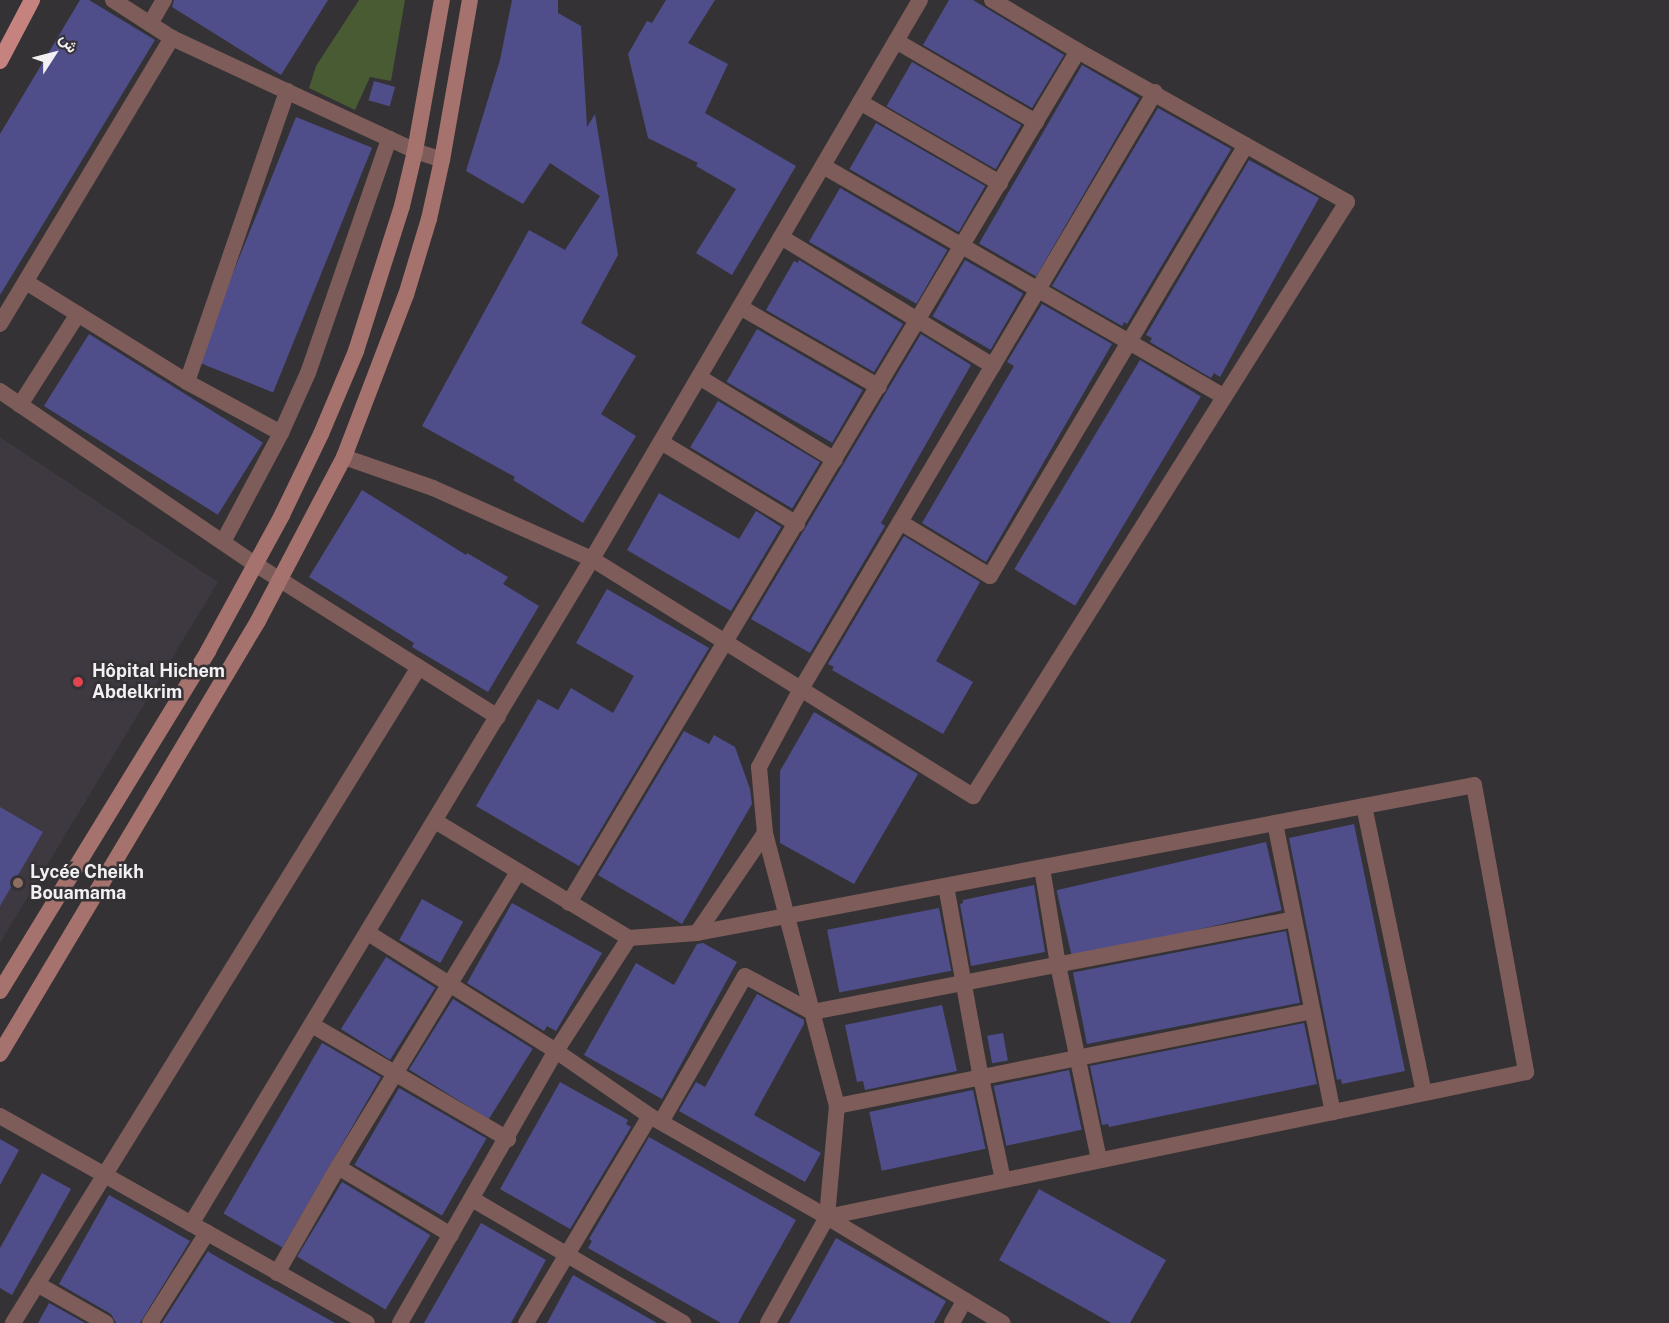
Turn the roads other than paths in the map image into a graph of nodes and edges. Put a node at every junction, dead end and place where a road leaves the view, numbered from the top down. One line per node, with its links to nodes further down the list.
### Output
1 (32, 0): 12 (main road)
2 (113, 0): 8 (street)
3 (164, 0): 8 (street)
4 (442, 0): 19 (main road)
5 (470, 0): 20 (main road)
6 (920, 0): 10 (street)
7 (992, 0): 11 (street)
8 (150, 24): 9 (street)
9 (172, 38): 13 (street); 25 (street)
10 (896, 41): 15 (street); 16 (street)
11 (1078, 51): 14 (street); 16 (street)
12 (0, 62)
13 (286, 91): 17 (street); 34 (street)
14 (1155, 92): 18 (street); 26 (street)
15 (860, 102): 21 (street); 22 (street)
16 (1036, 122): 22 (street)
17 (389, 139): 19 (street); 39 (street)
18 (1246, 146): 31 (street); 37 (street)
19 (415, 151): 20 (street); 47 (main road)
20 (442, 160): 41 (main road)
21 (823, 166): 23 (street); 24 (street)
22 (1000, 183): 24 (street)
23 (781, 237): 27 (street); 29 (street)
24 (962, 247): 26 (street); 29 (street)
25 (26, 282): 28 (street); 30 (street)
26 (1037, 290): 31 (street); 32 (street)
27 (740, 307): 33 (street); 35 (street)
28 (78, 314): 34 (street); 38 (street)
29 (918, 321): 32 (street); 35 (street)
30 (0, 324)
31 (1130, 342): 37 (street); 43 (street)
32 (993, 366): 43 (street)
33 (699, 377): 40 (street); 42 (street)
34 (188, 382): 39 (street)
35 (879, 387): 42 (street)
36 (0, 391): 38 (street)
37 (1224, 397): 51 (street)
38 (20, 405): 45 (street)
39 (281, 433): 45 (street)
40 (661, 441): 44 (street); 46 (street)
41 (344, 457): 46 (street); 48 (main road)
42 (835, 460): 44 (street)
43 (900, 522): 51 (street)
44 (796, 524): 49 (street)
45 (223, 542): 47 (street)
46 (592, 559): 49 (street); 52 (street)
47 (255, 564): 48 (street); 69 (main road)
48 (280, 580): 50 (street); 74 (main road)
49 (727, 642): 51 (street); 60 (street)
50 (419, 667): 52 (street); 86 (street)
51 (801, 689): 56 (street)
52 (498, 717): 54 (street)
53 (1364, 806): 55 (street); 78 (street); 78 (street)
54 (435, 821): 58 (street); 63 (street)
55 (1275, 823): 57 (street); 62 (street)
56 (765, 833): 61 (street); 64 (street)
57 (1042, 868): 59 (street); 66 (street)
58 (519, 872): 60 (street); 68 (street)
59 (945, 886): 61 (street); 67 (street)
60 (569, 903): 65 (street)
61 (787, 917): 64 (street); 71 (street)
62 (1293, 919): 66 (street); 70 (street)
63 (368, 933): 68 (street); 72 (street)
64 (697, 933): 65 (street)
65 (629, 938): 73 (street)
66 (1058, 964): 67 (street); 75 (street)
67 (964, 983): 71 (street); 77 (street)
68 (452, 984): 73 (street); 76 (street)
69 (0, 991)
70 (1312, 1011): 75 (street); 80 (street)
71 (812, 1012): 79 (street); 82 (street)
72 (312, 1025): 76 (street); 90 (street)
73 (556, 1051): 82 (street); 83 (street)
74 (0, 1054)
75 (1077, 1058): 77 (street); 84 (street)
76 (394, 1074): 83 (street); 85 (street)
77 (981, 1078): 79 (street); 87 (street)
78 (1424, 1092): 80 (street)
79 (837, 1106): 89 (street)
80 (1333, 1112): 84 (street)
81 (0, 1116): 86 (street)
82 (655, 1119): 89 (street); 93 (street)
83 (508, 1139): 88 (street)
84 (1099, 1161): 87 (street)
85 (338, 1167): 92 (street); 94 (street)
86 (105, 1175): 90 (street); 95 (street)
87 (1003, 1180): 89 (street)
88 (472, 1199): 92 (street); 93 (street)
89 (827, 1216): 96 (street); 104 (street)
90 (191, 1224): 91 (street)
91 (207, 1233): 94 (street); 99 (street)
92 (451, 1235): 101 (street)
93 (566, 1256): 102 (street); 103 (street)
94 (277, 1273): 100 (street)
95 (37, 1284): 97 (street); 98 (street)
96 (965, 1300): 105 (street); 106 (street)
97 (13, 1323)
98 (106, 1323)
99 (150, 1323)
100 (367, 1323)
101 (400, 1323)
102 (526, 1323)
103 (683, 1323)
104 (768, 1323)
105 (952, 1323)
106 (1003, 1323)

